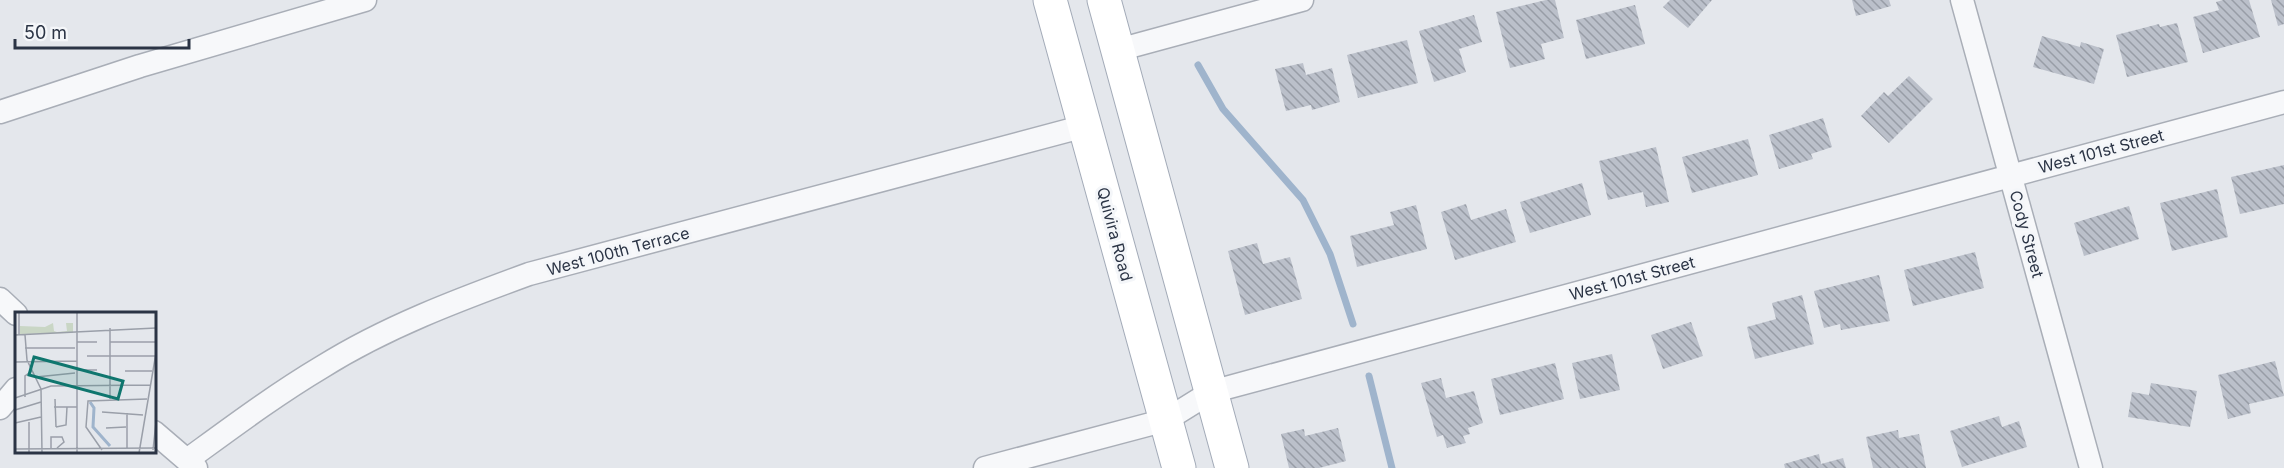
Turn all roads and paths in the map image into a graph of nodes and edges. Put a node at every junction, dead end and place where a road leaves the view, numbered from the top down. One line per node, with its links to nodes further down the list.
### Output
1 (365, 0): 8 (street)
2 (1050, 0): 9 (main road, Quivira Road)
3 (1104, 0): 6 (main road)
4 (1302, 0): 6 (street)
5 (1962, 0): 10 (street, Cody Street)
6 (1118, 50): 14 (main road)
7 (2284, 102): 10 (street, West 101st Street)
8 (0, 112)
9 (1085, 126): 16 (main road, Quivira Road); 18 (street, West 100th Terrace)
10 (2011, 175): 14 (street, West 101st Street); 22 (street, Cody Street)
11 (0, 299): 12 (street)
12 (15, 313)
13 (15, 390): 15 (street)
14 (1211, 392): 16 (street, West 101st Street); 21 (main road)
15 (0, 408)
16 (1166, 420): 19 (street, West 101st Street); 20 (main road, Quivira Road)
17 (156, 434): 18 (street)
18 (191, 464)
19 (986, 468)
20 (1179, 468)
21 (1232, 468)
22 (2091, 468)

